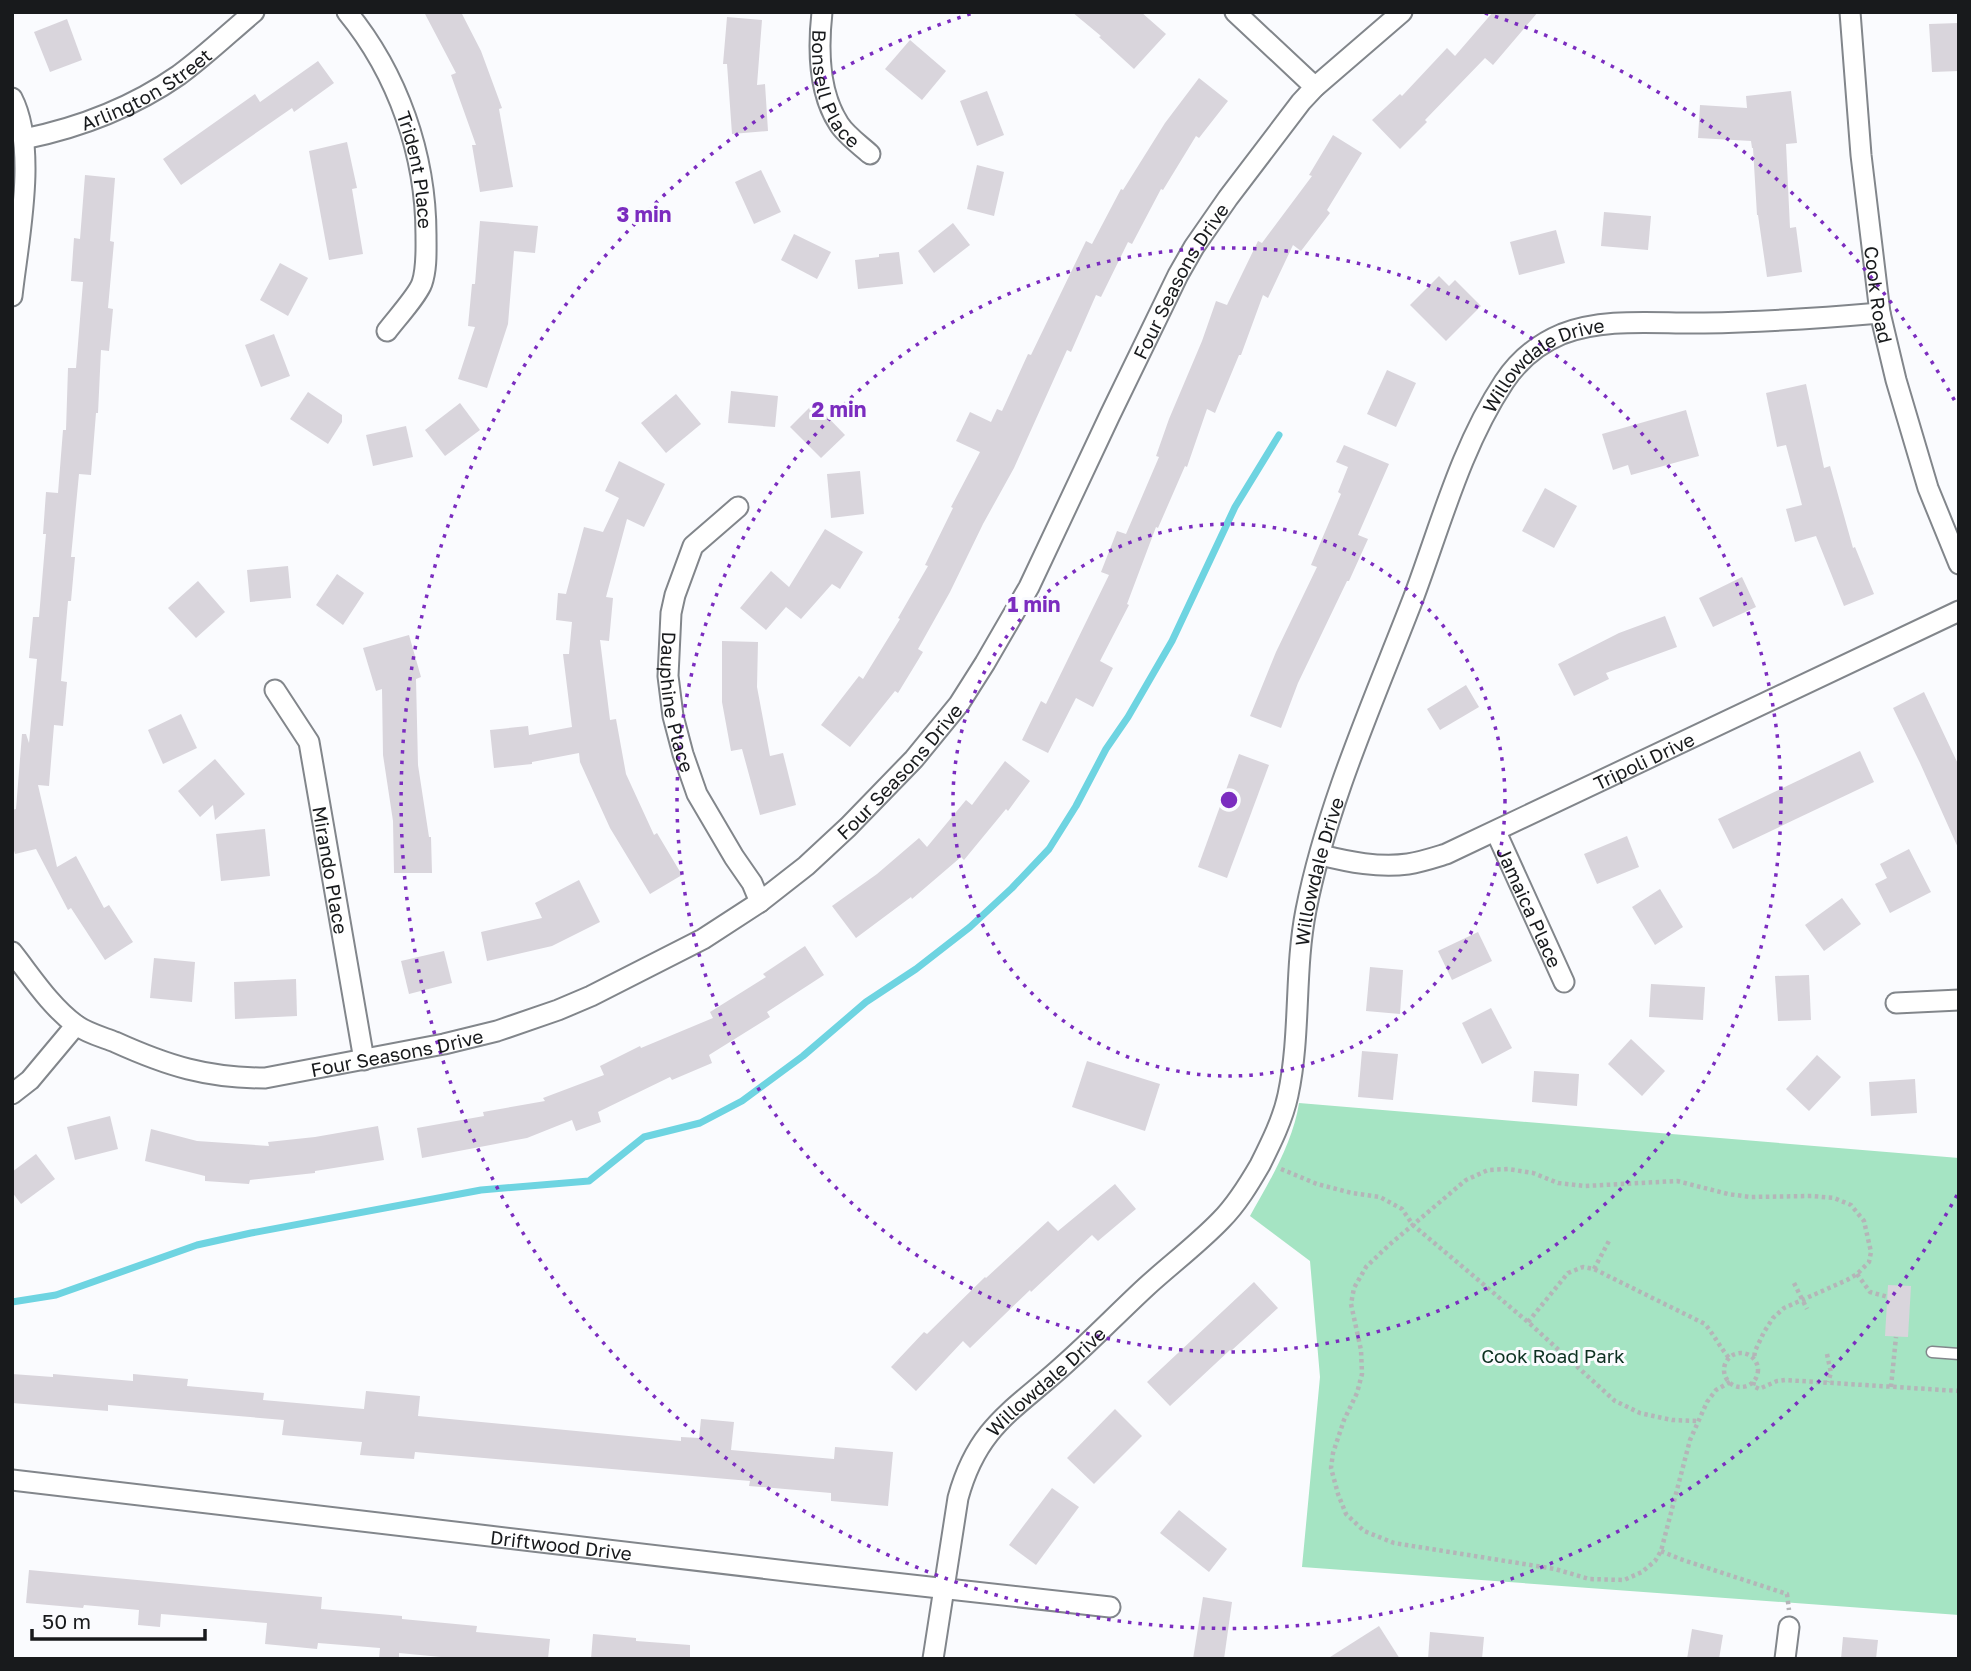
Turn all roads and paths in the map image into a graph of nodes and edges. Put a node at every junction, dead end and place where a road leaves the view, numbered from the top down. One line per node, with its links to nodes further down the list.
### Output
1 (254, 12): 9 (street, Arlington Street)
2 (346, 12): 13 (street, Trident Place)
3 (822, 12): 10 (street, Bonsell Place)
4 (1235, 12): 7 (street)
5 (1402, 12): 7 (street, Four Seasons Drive)
6 (1850, 12): 12 (street, Cook Road)
7 (1315, 86): 20 (street, Four Seasons Drive)
8 (12, 98): 9 (street)
9 (24, 139): 11 (street)
10 (870, 154)
11 (12, 296)
12 (1880, 313): 15 (street, Cook Road); 19 (street, Willowdale Drive)
13 (387, 331)
14 (738, 507): 20 (street, Dauphine Place)
15 (1959, 564)
16 (1959, 611): 18 (street, Tripoli Drive)
17 (275, 690): 26 (street, Mirando Place)
18 (1496, 832): 19 (street, Tripoli Drive); 22 (street, Jamaica Place)
19 (1321, 855): 28 (street, Willowdale Drive)
20 (760, 902): 26 (street, Four Seasons Drive)
21 (12, 952): 25 (street)
22 (1564, 982)
23 (1959, 1000): 24 (street)
24 (1896, 1003)
25 (76, 1025): 26 (street, Four Seasons Drive); 27 (street)
26 (363, 1060)
27 (12, 1094)
28 (1262, 1160): 29 (path); 52 (street, Willowdale Drive)
29 (1413, 1225): 32 (path); 37 (path); 51 (path)
30 (1610, 1239): 31 (path)
31 (1594, 1269): 37 (path); 42 (path)
32 (1857, 1274): 34 (path); 35 (path)
33 (1794, 1283): 35 (path)
34 (1888, 1297)
35 (1802, 1300): 36 (path); 43 (path)
36 (1807, 1309)
37 (1528, 1322): 49 (path)
38 (1896, 1337): 47 (path)
39 (1932, 1352): 41 (lane)
40 (1827, 1354): 46 (path)
41 (1959, 1354)
42 (1729, 1359): 43 (path); 44 (path)
43 (1754, 1359): 45 (path)
44 (1730, 1382): 45 (path); 49 (path)
45 (1754, 1382): 46 (path)
46 (1828, 1382): 47 (path)
47 (1891, 1387): 48 (path)
48 (1959, 1391)
49 (1699, 1421): 51 (path)
50 (12, 1480): 52 (street, Driftwood Drive)
51 (1661, 1550): 54 (path)
52 (944, 1588): 53 (street, Driftwood Drive); 55 (street, Willowdale Drive)
53 (1110, 1607)
54 (1789, 1627): 56 (street)
55 (933, 1659)
56 (1785, 1659)

